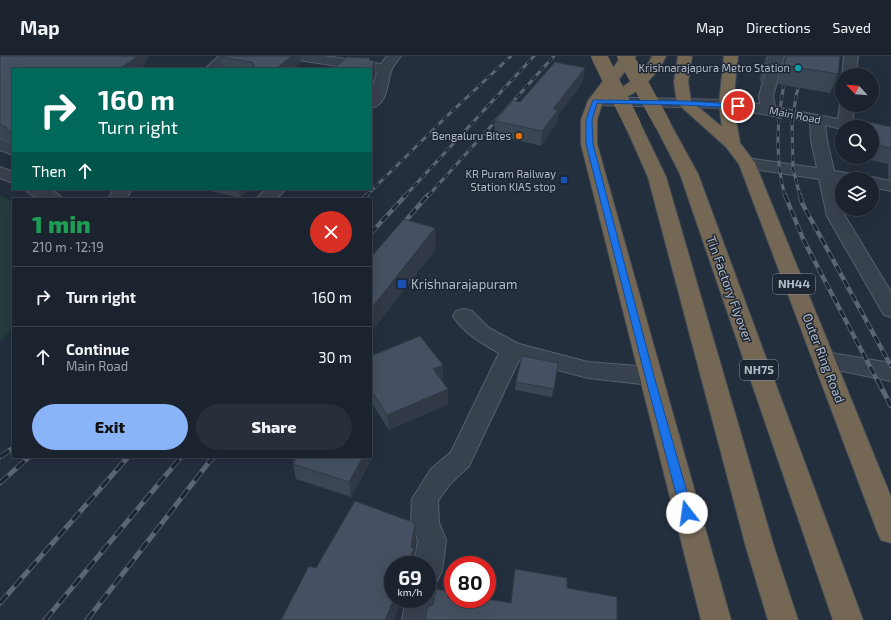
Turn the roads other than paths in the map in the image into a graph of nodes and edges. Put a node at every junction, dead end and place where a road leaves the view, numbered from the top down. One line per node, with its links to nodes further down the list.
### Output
1 (227, 56): 12 (street)
2 (303, 56): 14 (street)
3 (394, 56): 14 (street)
4 (600, 56): 47 (highway, bridge)
5 (626, 56): 48 (highway, Tin Factory Flyover / NH75, bridge)
6 (629, 56): 15 (highway)
7 (659, 56): 15 (highway)
8 (685, 56): 17 (highway)
9 (731, 56): 18 (highway, Outer Ring Road)
10 (777, 56): 19 (street)
11 (851, 56): 13 (street)
12 (213, 68)
13 (850, 68)
14 (385, 69): 16 (street)
15 (595, 101): 17 (street, Main Road); 41 (highway)
16 (372, 103)
17 (684, 103): 18 (street, Main Road); 23 (highway, Outer Ring Road / NH44)
18 (726, 104): 19 (street, Main Road); 23 (highway, Outer Ring Road)
19 (768, 110): 20 (street, Main Road)
20 (817, 119): 21 (street, Main Road); 27 (street)
21 (835, 123)
22 (0, 144): 24 (street)
23 (732, 144): 25 (highway, Outer Ring Road / NH44)
24 (12, 150)
25 (747, 163): 27 (street); 39 (highway, Outer Ring Road / NH44)
26 (0, 172): 29 (street)
27 (826, 174): 28 (street); 36 (street)
28 (835, 176)
29 (12, 178)
30 (879, 183): 31 (street)
31 (891, 186)
32 (36, 190): 34 (street)
33 (276, 190): 35 (street)
34 (52, 198)
35 (267, 198)
36 (891, 310)
37 (464, 316): 38 (street)
38 (512, 350): 41 (street); 43 (street)
39 (824, 360): 40 (street); 42 (highway, Outer Ring Road / NH44)
40 (891, 372)
41 (650, 376): 46 (highway)
42 (891, 531)
43 (429, 556)
44 (419, 608): 45 (street)
45 (417, 620)
46 (716, 620)
47 (783, 620)
48 (848, 620)

